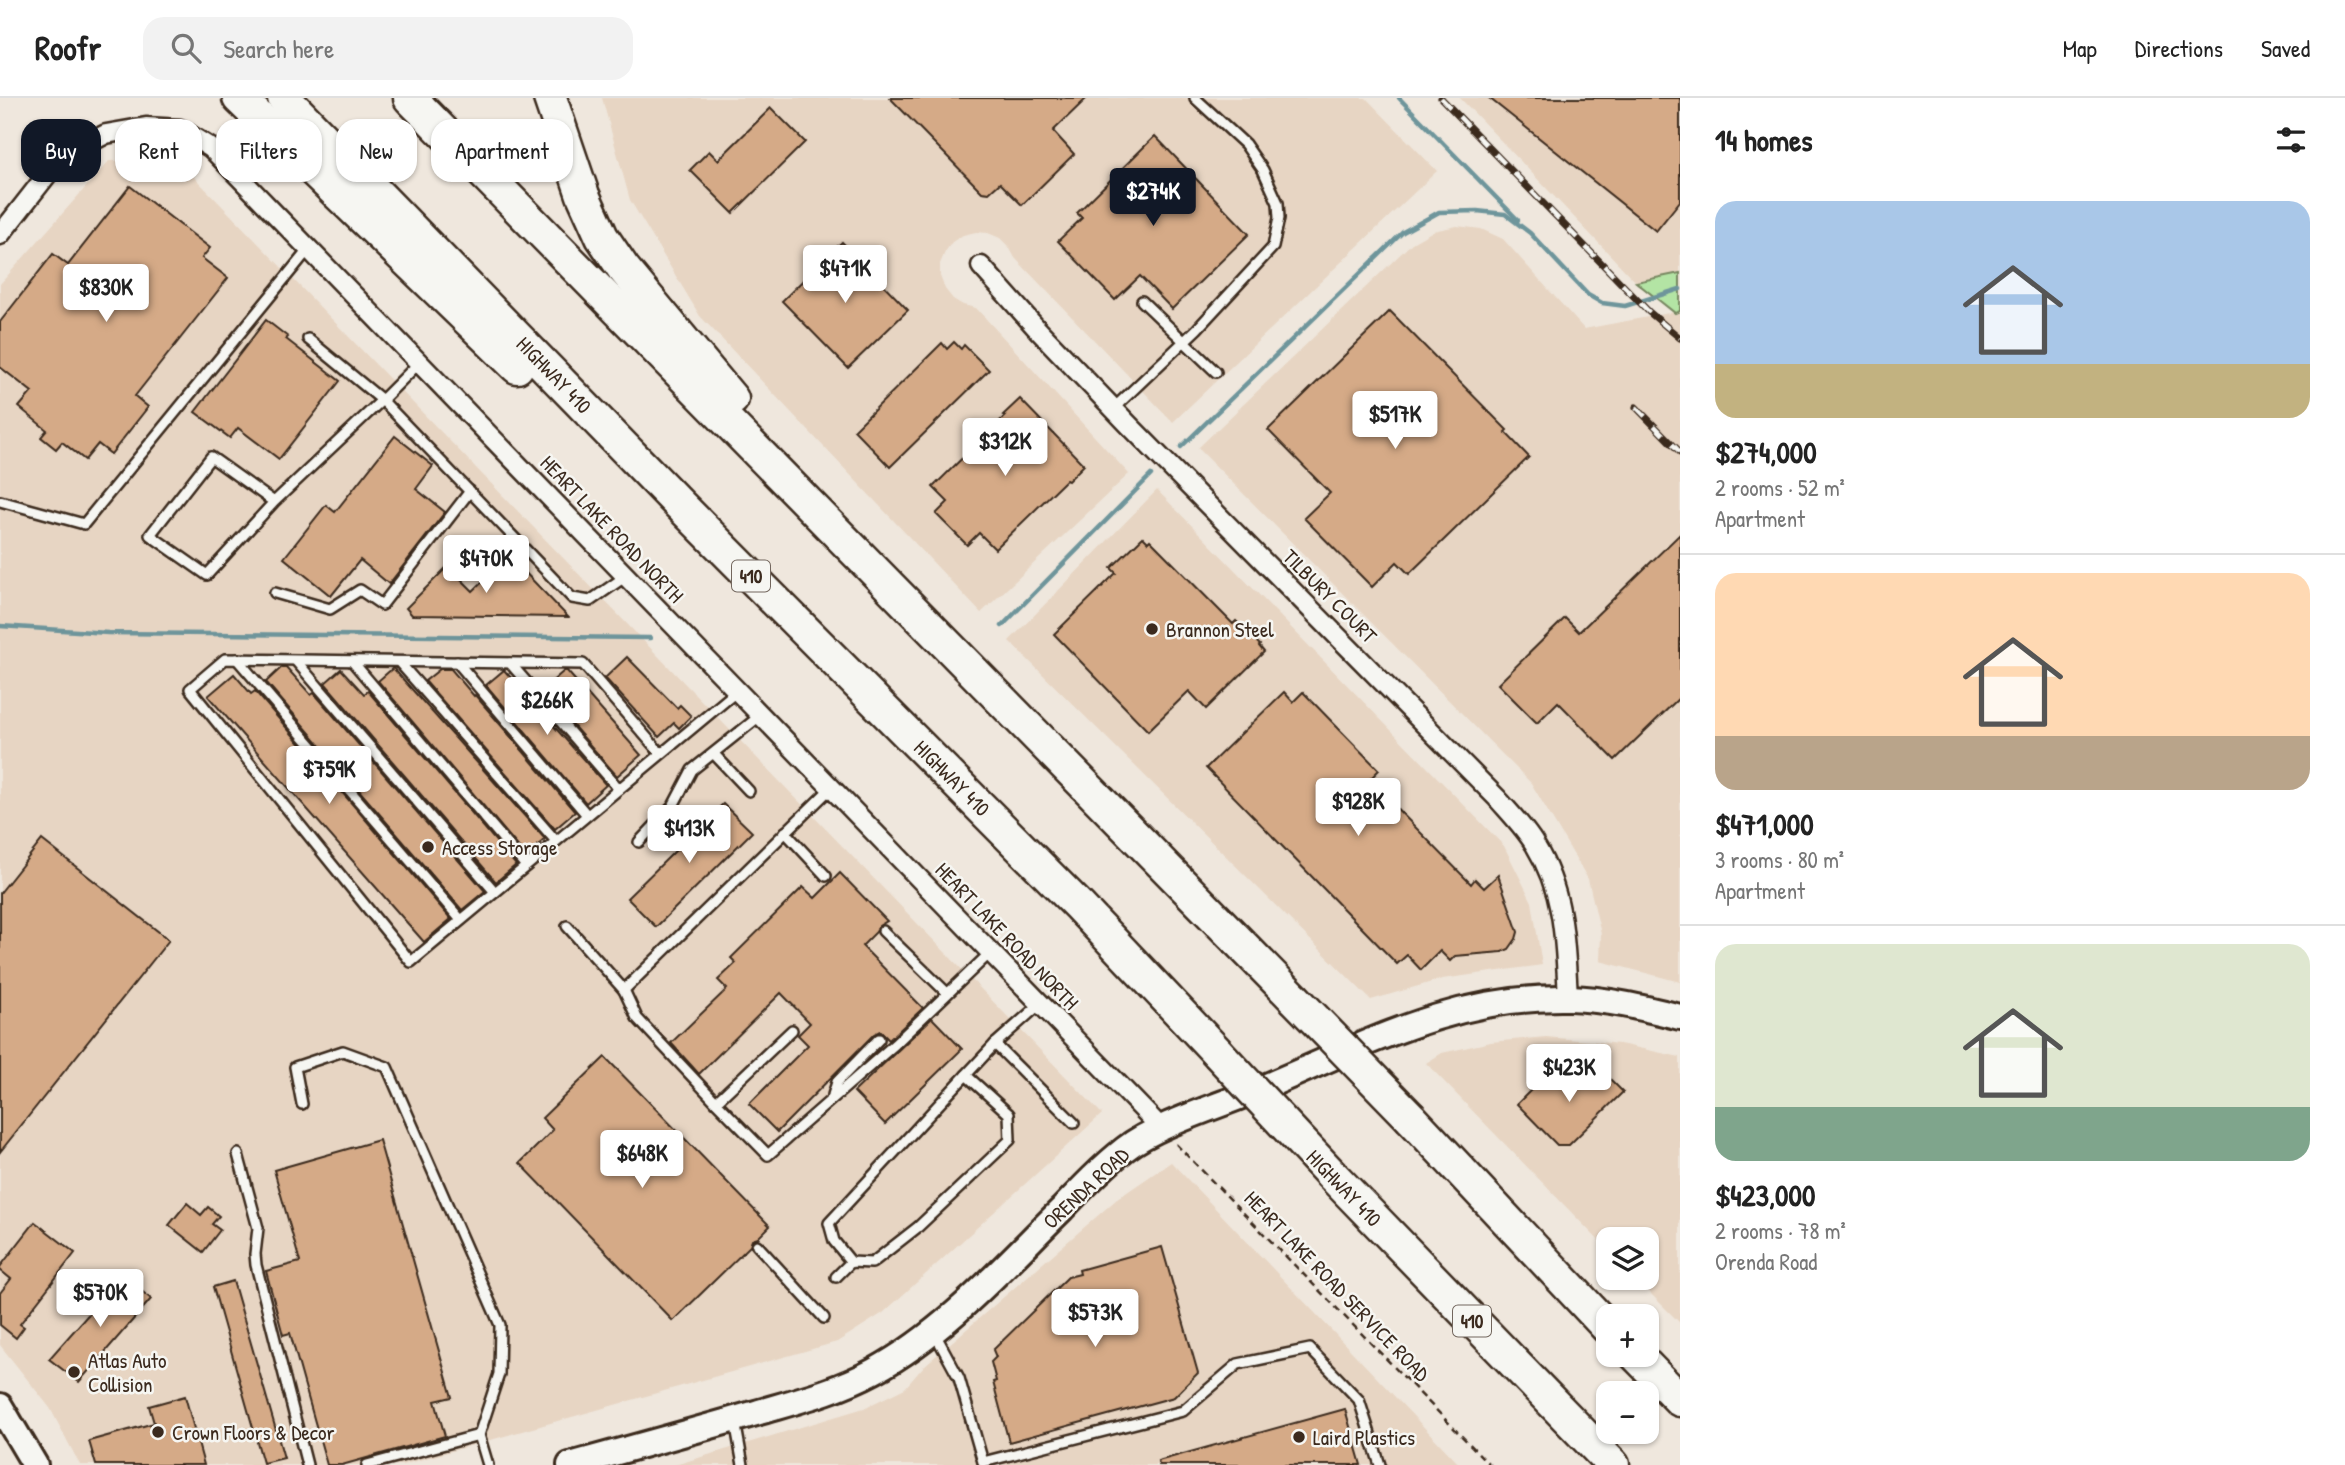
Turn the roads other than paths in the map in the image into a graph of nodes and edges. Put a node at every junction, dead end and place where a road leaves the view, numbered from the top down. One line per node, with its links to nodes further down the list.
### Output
1 (239, 98): 20 (highway)
2 (284, 98): 20 (highway, HIGHWAY 410 / 410)
3 (410, 98): 17 (highway)
4 (550, 98): 17 (highway)
5 (1195, 98): 11 (lane)
6 (0, 235): 7 (street, HEART LAKE ROAD NORTH)
7 (308, 250): 12 (street, HEART LAKE ROAD NORTH); 18 (lane)
8 (981, 266): 15 (street, TILBURY COURT)
9 (1142, 301): 11 (lane)
10 (308, 339): 14 (lane)
11 (1185, 341): 13 (lane); 15 (lane)
12 (418, 364): 14 (lane); 21 (street, HEART LAKE ROAD NORTH)
13 (1216, 372)
14 (383, 400): 16 (lane); 19 (lane)
15 (1114, 409): 49 (street, TILBURY COURT)
16 (470, 491): 21 (lane); 22 (lane)
17 (800, 494): 65 (highway, bridge)
18 (0, 500)
19 (274, 502): 19 (lane)
20 (678, 503): 82 (highway, HIGHWAY 410 / 410, bridge)
21 (626, 576): 29 (street, HEART LAKE ROAD NORTH)
22 (275, 593)
23 (237, 659): 24 (lane); 43 (lane); 43 (lane)
24 (296, 661): 25 (lane); 42 (lane)
25 (352, 661): 26 (lane); 40 (lane)
26 (399, 662): 27 (lane); 38 (lane)
27 (457, 662): 28 (lane); 36 (lane)
28 (510, 663): 31 (lane); 34 (lane)
29 (737, 691): 30 (street, HEART LAKE ROAD NORTH); 31 (lane)
30 (761, 715): 32 (lane); 33 (street, HEART LAKE ROAD NORTH)
31 (661, 754): 34 (lane)
32 (713, 754): 35 (lane); 39 (lane)
33 (831, 788): 37 (lane); 46 (street, HEART LAKE ROAD NORTH)
34 (619, 789): 36 (lane)
35 (749, 791)
36 (587, 816): 38 (lane)
37 (786, 832): 41 (lane); 47 (lane)
38 (556, 841): 40 (lane)
39 (639, 842)
40 (526, 866): 42 (lane)
41 (826, 876)
42 (495, 892): 43 (lane)
43 (461, 920)
44 (567, 926): 47 (lane)
45 (883, 931): 48 (lane)
46 (991, 952): 48 (lane); 50 (street, HEART LAKE ROAD NORTH)
47 (624, 989): 57 (lane)
48 (947, 993): 56 (lane)
49 (1568, 998): 51 (street, ORENDA ROAD); 60 (street, ORENDA ROAD)
50 (1040, 1003): 54 (lane); 60 (street, HEART LAKE ROAD NORTH)
51 (1680, 1017)
52 (792, 1030): 57 (lane)
53 (879, 1039): 56 (lane)
54 (995, 1044): 55 (lane); 59 (lane)
55 (966, 1075): 63 (lane); 63 (lane)
56 (832, 1097): 57 (lane)
57 (716, 1102)
58 (302, 1104): 72 (lane)
59 (1074, 1123)
60 (1162, 1129): 67 (street, ORENDA ROAD)
61 (238, 1154): 76 (lane)
62 (757, 1245): 66 (lane)
63 (851, 1262): 64 (lane)
64 (836, 1277)
65 (1596, 1315)
66 (824, 1318)
67 (933, 1330): 71 (street, ORENDA ROAD); 74 (lane)
68 (1648, 1367): 69 (highway)
69 (1680, 1400)
70 (3, 1418): 75 (street)
71 (734, 1419): 73 (street, ORENDA ROAD); 80 (lane)
72 (479, 1436): 77 (lane); 78 (lane)
73 (603, 1461): 79 (street, ORENDA ROAD)
74 (980, 1464): 81 (lane)
75 (34, 1465)
76 (307, 1465)
77 (367, 1465)
78 (488, 1465)
79 (570, 1465)
80 (743, 1465)
81 (1380, 1465)
82 (1613, 1465)

